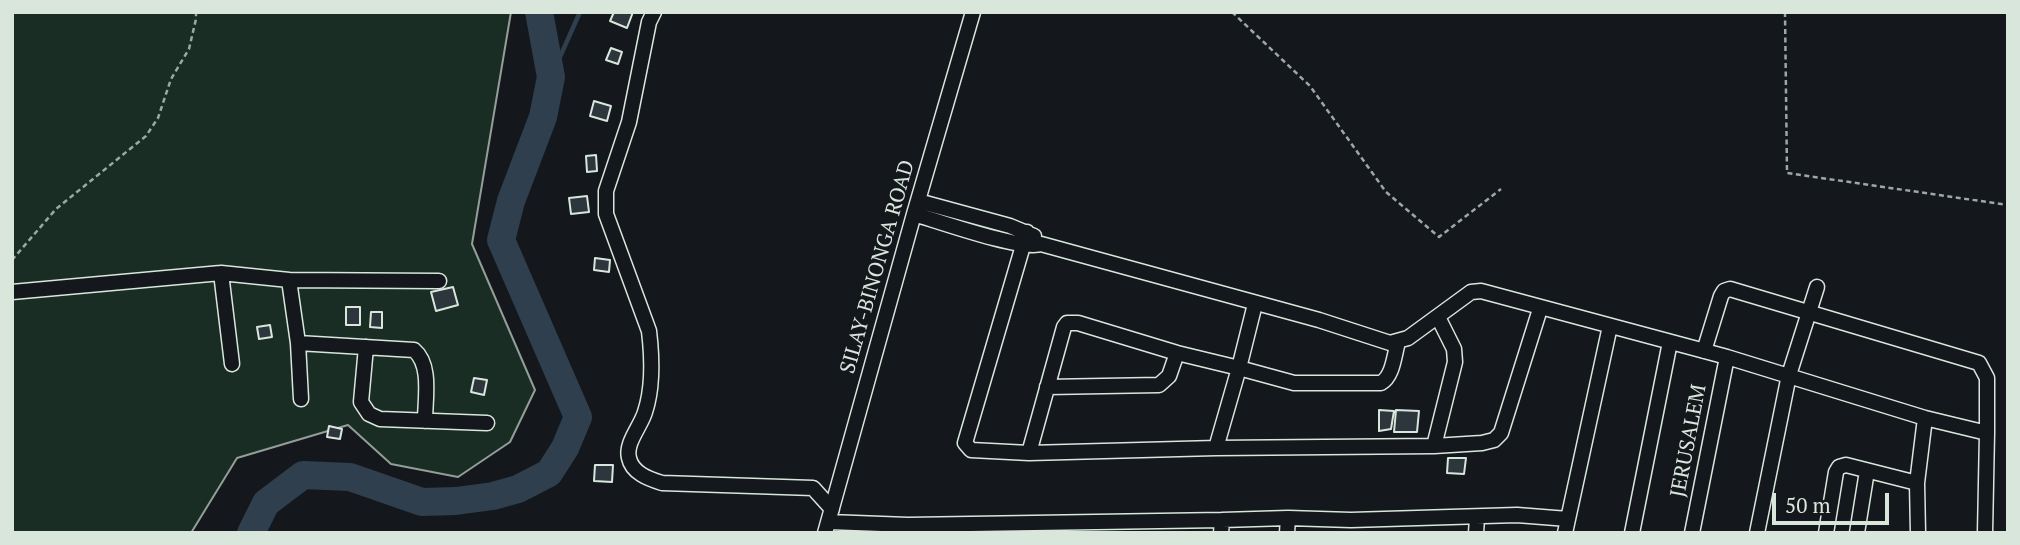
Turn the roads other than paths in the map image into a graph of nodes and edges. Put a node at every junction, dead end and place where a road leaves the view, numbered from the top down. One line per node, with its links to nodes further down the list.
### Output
1 (654, 12): 36 (street)
2 (973, 12): 3 (street, SILAY-BINONGA ROAD)
3 (916, 207): 4 (street); 36 (street, SILAY-BINONGA ROAD)
4 (1025, 238): 10 (street); 33 (street)
5 (221, 273): 6 (street); 9 (street); 22 (street)
6 (289, 280): 7 (street); 15 (street)
7 (439, 282)
8 (1816, 287): 12 (street)
9 (12, 292)
10 (1255, 304): 16 (street); 23 (street)
11 (1540, 309): 13 (street); 14 (street); 31 (street)
12 (1808, 314): 19 (street); 24 (street); 30 (street)
13 (1438, 317): 16 (street); 31 (street)
14 (1610, 326): 17 (street); 42 (street)
15 (298, 342): 18 (street); 26 (street)
16 (1398, 342): 23 (street)
17 (1670, 342): 19 (street); 44 (street)
18 (366, 346): 28 (street); 28 (street)
19 (1704, 351): 21 (street)
20 (1177, 353): 23 (street); 25 (street); 25 (street)
21 (1727, 357): 24 (street); 45 (street, JERUSALEM)
22 (232, 364)
23 (1239, 368): 32 (street)
24 (1789, 375): 27 (street); 46 (street)
25 (1047, 387): 33 (street)
26 (301, 399)
27 (1925, 418): 30 (street); 35 (street)
28 (425, 421): 29 (street)
29 (487, 423)
30 (1987, 433): 50 (street)
31 (1434, 446): 32 (street)
32 (1216, 448): 33 (street)
33 (1029, 453)
34 (1867, 471): 35 (street); 47 (street); 48 (street)
35 (1917, 483): 49 (street)
36 (829, 522): 43 (street)
37 (1287, 525): 39 (street); 40 (street)
38 (1476, 525): 41 (street); 42 (street)
39 (1222, 526): 43 (street)
40 (1351, 526): 41 (street)
41 (1413, 526)
42 (1566, 526)
43 (907, 529)
44 (1632, 533)
45 (1692, 533)
46 (1757, 533)
47 (1826, 533)
48 (1857, 533)
49 (1918, 533)
50 (1985, 533)

